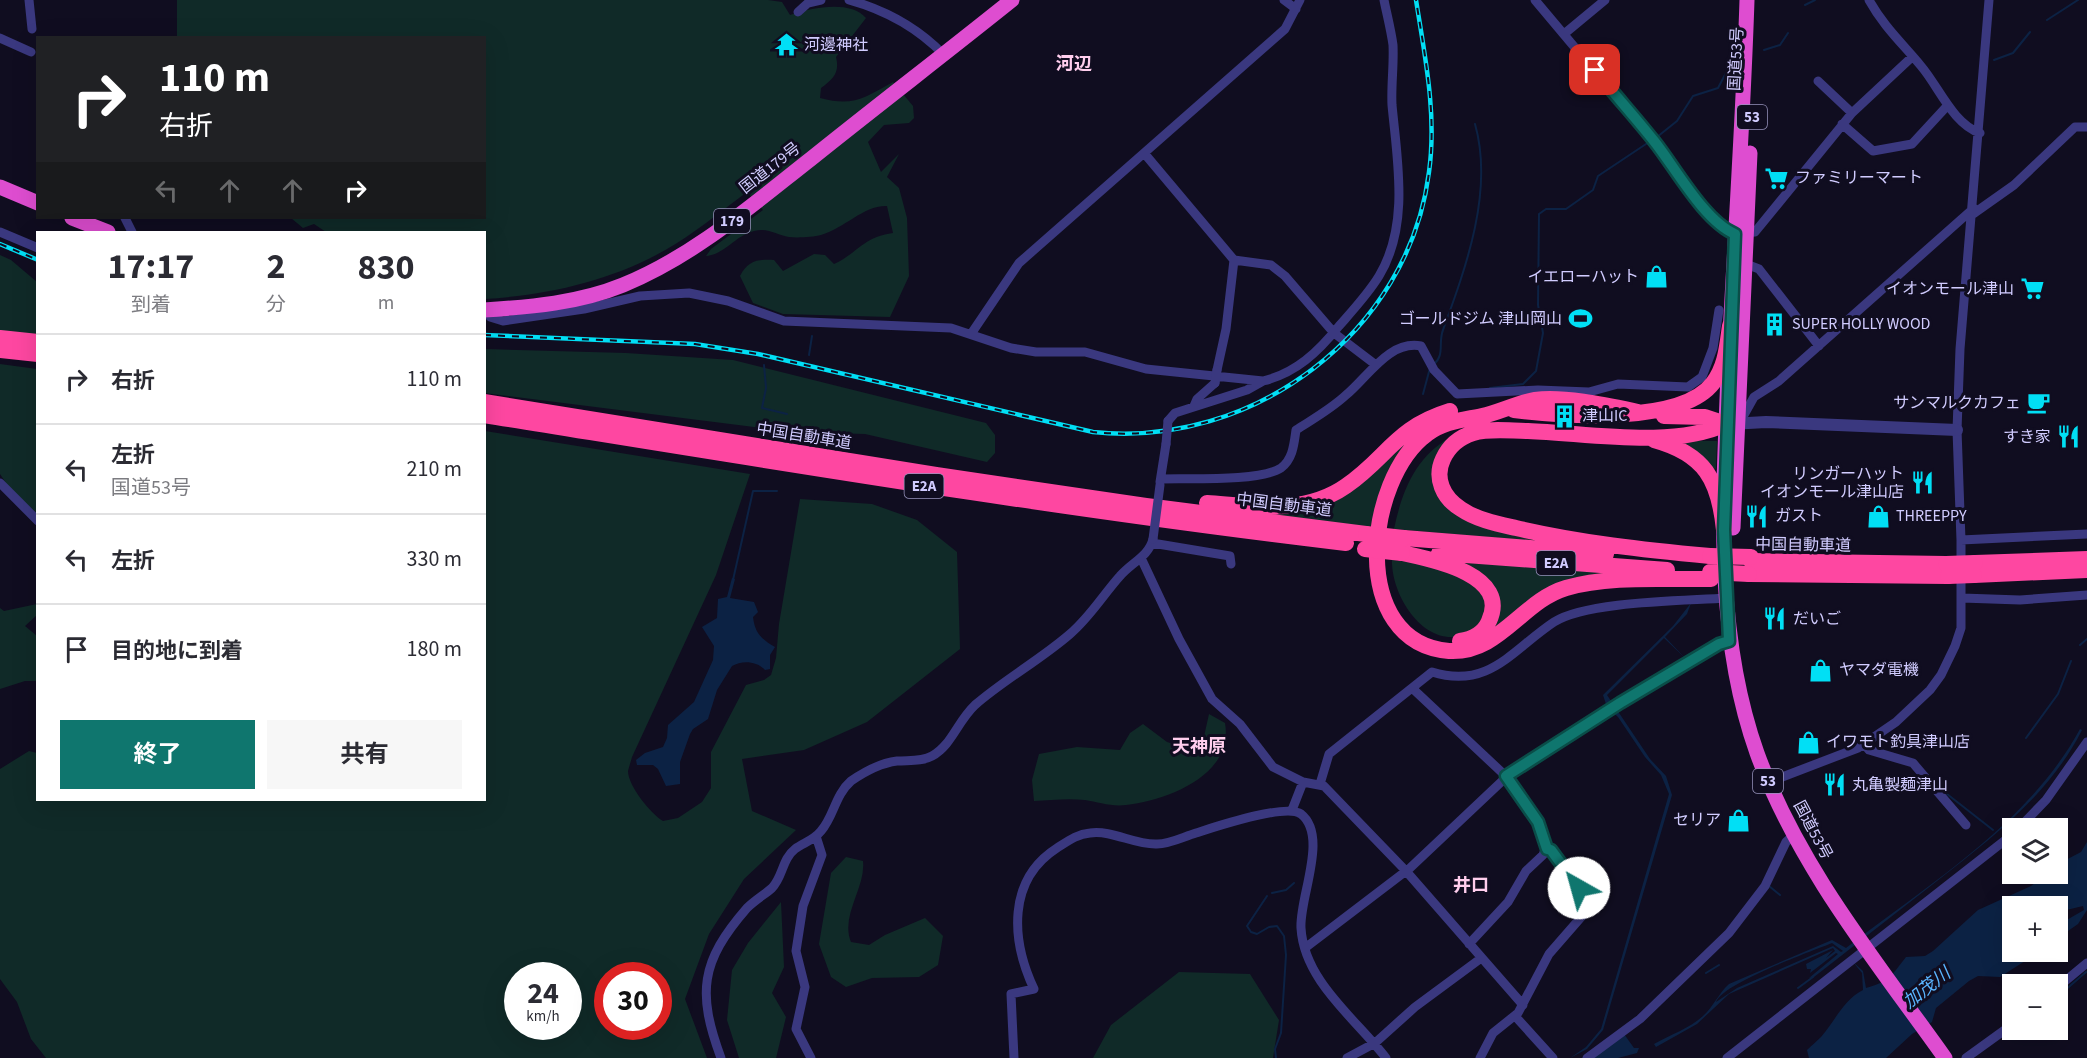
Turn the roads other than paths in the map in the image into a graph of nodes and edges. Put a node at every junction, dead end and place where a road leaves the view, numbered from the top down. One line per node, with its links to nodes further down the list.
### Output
1 (29, 0): 15 (street)
2 (821, 0): 14 (street)
3 (849, 0): 19 (street)
4 (1012, 0): 19 (highway, 国道179号 / 179)
5 (1284, 0): 13 (street)
6 (1384, 0): 41 (street)
7 (1535, 0): 16 (street)
8 (1605, 0): 16 (street)
9 (1747, 0): 34 (highway, 国道53号 / 53)
10 (1757, 0): 34 (highway, 国道53号 / 53)
11 (1869, 0): 20 (street)
12 (1989, 0): 26 (street)
13 (1298, 5): 27 (street)
14 (798, 12)
15 (32, 29)
16 (1564, 34): 34 (street)
17 (0, 38): 18 (street)
18 (31, 52)
19 (944, 55): 38 (highway, 国道179号 / 179)
20 (1912, 57): 22 (street); 23 (street)
21 (1818, 81): 23 (street)
22 (1948, 105): 24 (street); 26 (street)
23 (1852, 113): 24 (street)
24 (1842, 124): 34 (street)
25 (2087, 128): 30 (street)
26 (1980, 133): 30 (street)
27 (1144, 153): 36 (street); 42 (street)
28 (0, 187): 29 (highway)
29 (36, 202)
30 (1973, 211): 45 (street); 62 (street)
31 (75, 219): 32 (highway)
32 (105, 231)
33 (0, 232): 35 (street)
34 (1741, 234): 37 (highway, 国道53号 / 53); 40 (highway, 国道53号 / 53)
35 (36, 247)
36 (1234, 260): 41 (street); 52 (street, bridge)
37 (1746, 264): 45 (street); 59 (highway, 国道53号 / 53)
38 (486, 310): 42 (street)
39 (1719, 310): 48 (street)
40 (1730, 326): 54 (highway); 59 (highway, 国道53号 / 53)
41 (1334, 333): 48 (street); 49 (street)
42 (971, 334): 49 (street)
43 (0, 338): 44 (highway)
44 (36, 342)
45 (1819, 346): 59 (street)
46 (0, 350): 47 (highway)
47 (36, 354)
48 (1376, 364): 65 (street)
49 (1263, 381): 52 (street)
50 (1535, 400): 53 (highway); 54 (highway); 56 (highway)
51 (486, 402): 67 (highway, 中国自動車道 / E2A)
52 (1194, 406): 65 (street, bridge)
53 (1507, 409): 54 (highway); 56 (highway); 58 (highway)
54 (1638, 412): 57 (highway); 60 (highway)
55 (486, 415): 73 (highway, 中国自動車道 / E2A)
56 (1477, 416): 58 (highway); 61 (highway); 67 (highway); 74 (highway); 78 (highway)
57 (1683, 416): 59 (highway); 60 (highway)
58 (1534, 422): 60 (highway); 61 (highway)
59 (1732, 423): 62 (street); 63 (highway); 69 (highway, 国道53号 / 53); 81 (highway, 国道53号 / 53)
60 (1597, 424): 63 (highway); 64 (highway)
61 (1502, 430): 64 (highway); 78 (highway)
62 (1956, 430): 71 (street)
63 (1668, 436): 64 (highway)
64 (1635, 437): 69 (highway)
65 (1160, 482): 72 (street, bridge)
66 (0, 483): 68 (street)
67 (1062, 494): 73 (highway, 中国自動車道 / E2A)
68 (36, 519)
69 (1724, 530): 81 (highway, 国道53号 / 53)
70 (2087, 534): 71 (street)
71 (1961, 540): 83 (street)
72 (1153, 541): 75 (street); 77 (street)
73 (1365, 542): 74 (highway, 中国自動車道 / E2A, bridge)
74 (1403, 547): 78 (highway, 中国自動車道 / E2A)
75 (1141, 558): 89 (street); 96 (street)
76 (2087, 559): 79 (highway, 中国自動車道 / E2A)
77 (1231, 564)
78 (1710, 567): 79 (highway, 中国自動車道 / E2A, bridge)
79 (1974, 569): 80 (highway, 中国自動車道 / E2A)
80 (2087, 570)
81 (1726, 593): 84 (highway, 国道53号 / 53); 85 (street)
82 (2087, 595): 83 (street)
83 (1962, 598): 87 (street)
84 (1729, 641): 88 (street); 90 (highway, 国道53号 / 53)
85 (1412, 688): 88 (street); 91 (street)
86 (2087, 742): 93 (street)
87 (1864, 744): 90 (street); 94 (street)
88 (1506, 776): 98 (street); 99 (street)
89 (1303, 782): 91 (street); 92 (street)
90 (1769, 782): 95 (highway, 国道53号 / 53)
91 (1320, 784): 99 (street)
92 (1292, 810): 103 (street); 114 (street)
93 (2029, 818)
94 (1966, 825)
95 (1794, 835): 104 (highway, 国道53号 / 53); 119 (street)
96 (816, 836): 112 (street); 113 (street)
97 (2002, 843): 104 (street)
98 (1547, 849): 101 (street); 102 (street)
99 (1406, 871): 102 (street); 103 (street)
100 (1603, 892): 101 (street)
101 (1593, 901): 108 (street)
102 (1469, 944): 105 (street)
103 (1305, 948): 111 (street)
104 (1868, 950): 120 (street); 121 (highway, 国道53号 / 53)
105 (1480, 959): 108 (street); 111 (street)
106 (2087, 963): 107 (street)
107 (2068, 979)
108 (1523, 1005): 109 (street)
109 (1515, 1016): 117 (street); 118 (street)
110 (2002, 1032): 122 (street)
111 (1375, 1043): 115 (street); 116 (street)
112 (721, 1058)
113 (811, 1058)
114 (1014, 1058)
115 (1347, 1058)
116 (1386, 1058)
117 (1480, 1058)
118 (1554, 1058)
119 (1587, 1058)
120 (1727, 1058)
121 (1945, 1058)
122 (1966, 1058)

